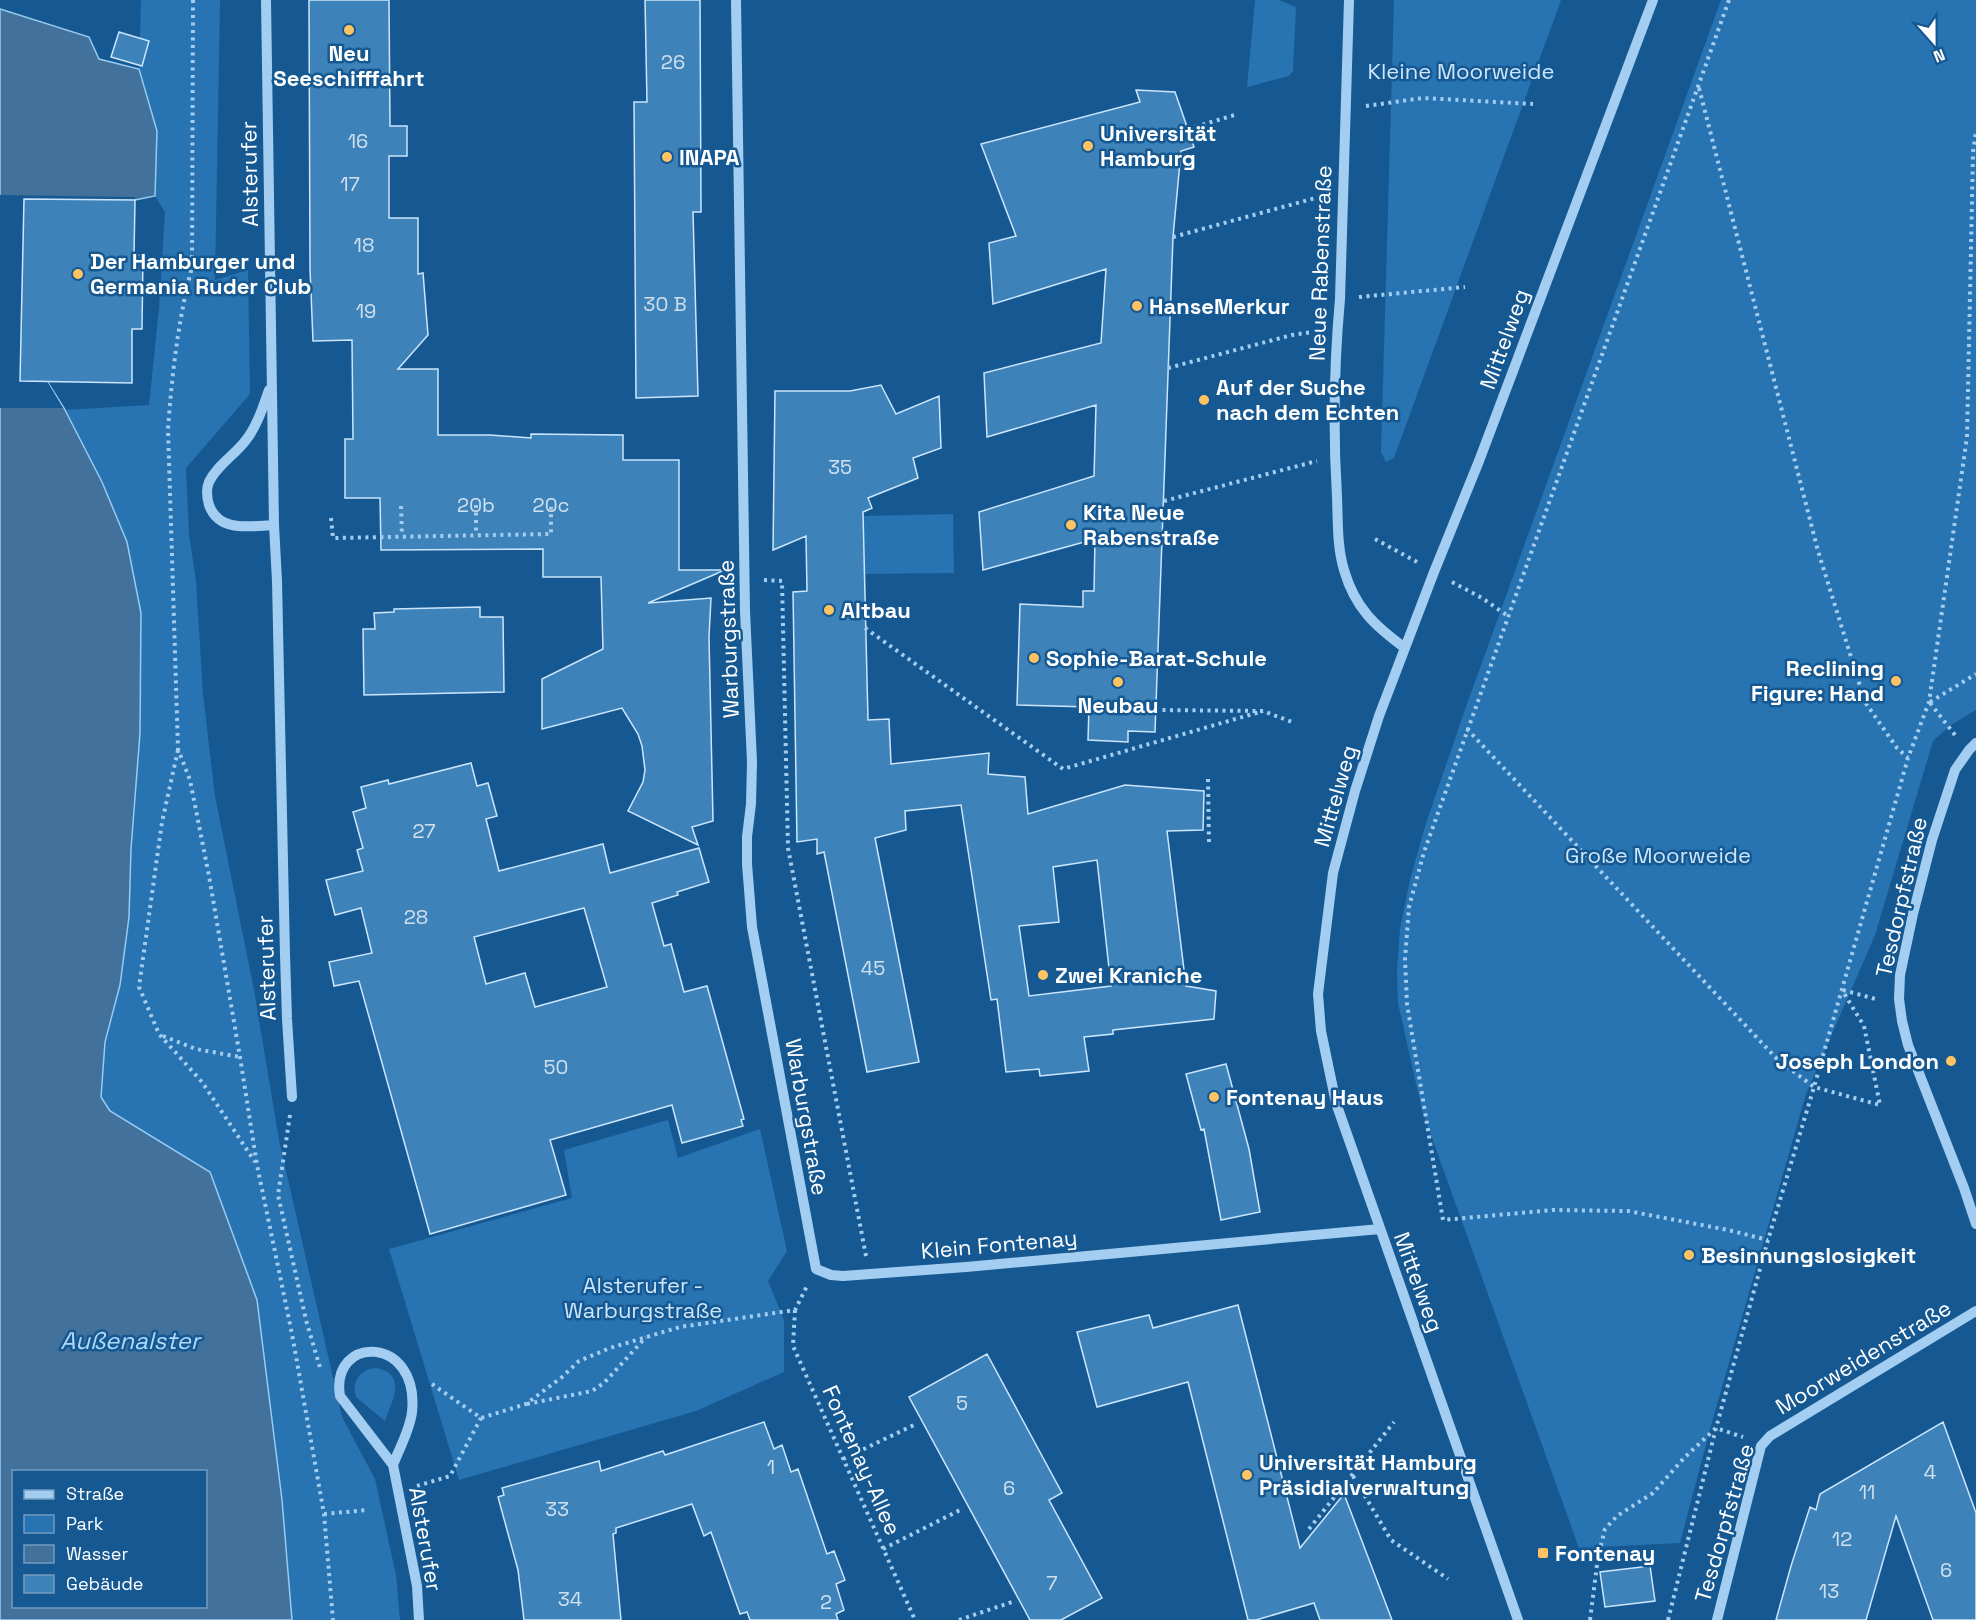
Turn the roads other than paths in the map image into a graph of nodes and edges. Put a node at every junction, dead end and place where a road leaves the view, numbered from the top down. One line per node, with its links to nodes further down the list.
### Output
1 (266, 0): 5 (street, Alsterufer)
2 (736, 0): 12 (street, Warburgstraße)
3 (1349, 0): 7 (street, Neue Rabenstraße)
4 (1653, 0): 7 (street, Mittelweg)
5 (272, 382): 6 (street, Alsterufer); 6 (street, Alsterufer)
6 (274, 525): 9 (street, Alsterufer)
7 (1405, 648): 11 (street, Mittelweg)
8 (1976, 743): 10 (street, Tesdorpfstraße)
9 (292, 1097)
10 (1976, 1224)
11 (1380, 1229): 12 (street, Klein Fontenay); 17 (street, Mittelweg)
12 (816, 1269)
13 (1976, 1311): 14 (street, Moorweidenstraße)
14 (1770, 1436): 18 (street, Tesdorpfstraße)
15 (393, 1466): 15 (street, Alsterufer); 16 (street, Alsterufer)
16 (419, 1620)
17 (1518, 1620)
18 (1717, 1620)

